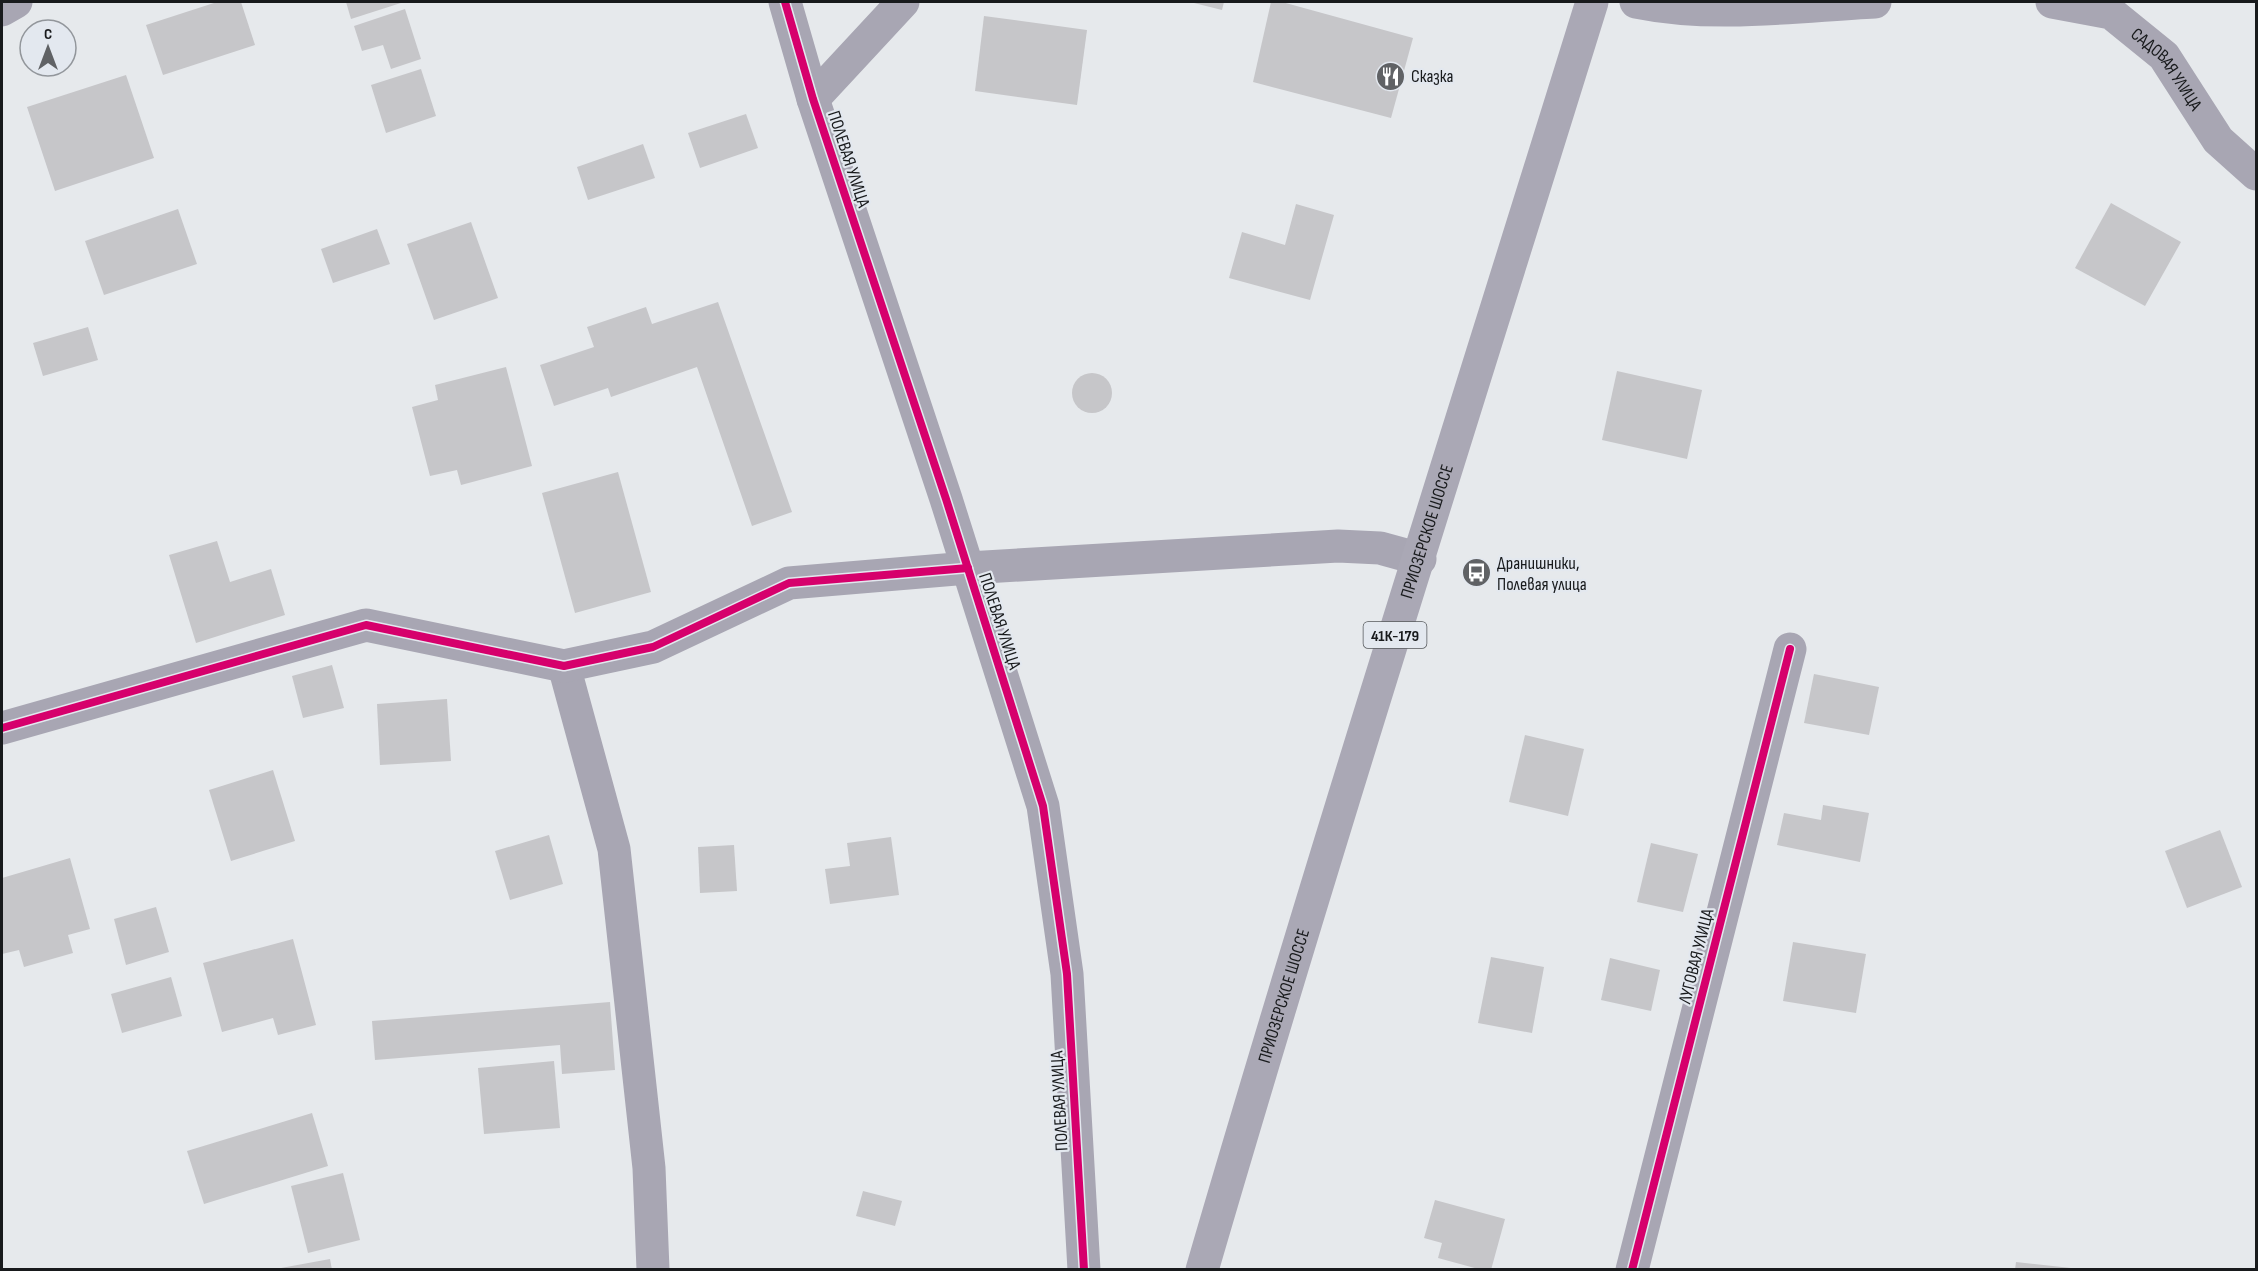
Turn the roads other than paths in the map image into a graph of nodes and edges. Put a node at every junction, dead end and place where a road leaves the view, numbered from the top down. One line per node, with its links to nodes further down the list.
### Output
1 (16, 2): 8 (street)
2 (785, 2): 9 (street, ПОЛЕВАЯ УЛИЦА)
3 (903, 2): 9 (street)
4 (1592, 2): 11 (main road, ПРИОЗЕРСКОЕ ШОССЕ / 41К-179)
5 (1636, 2): 6 (street)
6 (1875, 2)
7 (2052, 2): 10 (street, САДОВАЯ УЛИЦА)
8 (2, 10)
9 (813, 99): 12 (street, ПОЛЕВАЯ УЛИЦА)
10 (2256, 174)
11 (1420, 559): 12 (street); 18 (main road, ПРИОЗЕРСКОЕ ШОССЕ / 41К-179)
12 (968, 568): 14 (street); 17 (street, ПОЛЕВАЯ УЛИЦА)
13 (1790, 649): 19 (street, ЛУГОВАЯ УЛИЦА)
14 (564, 666): 15 (street); 16 (street)
15 (2, 728)
16 (653, 1269)
17 (1084, 1269)
18 (1202, 1269)
19 (1632, 1269)

